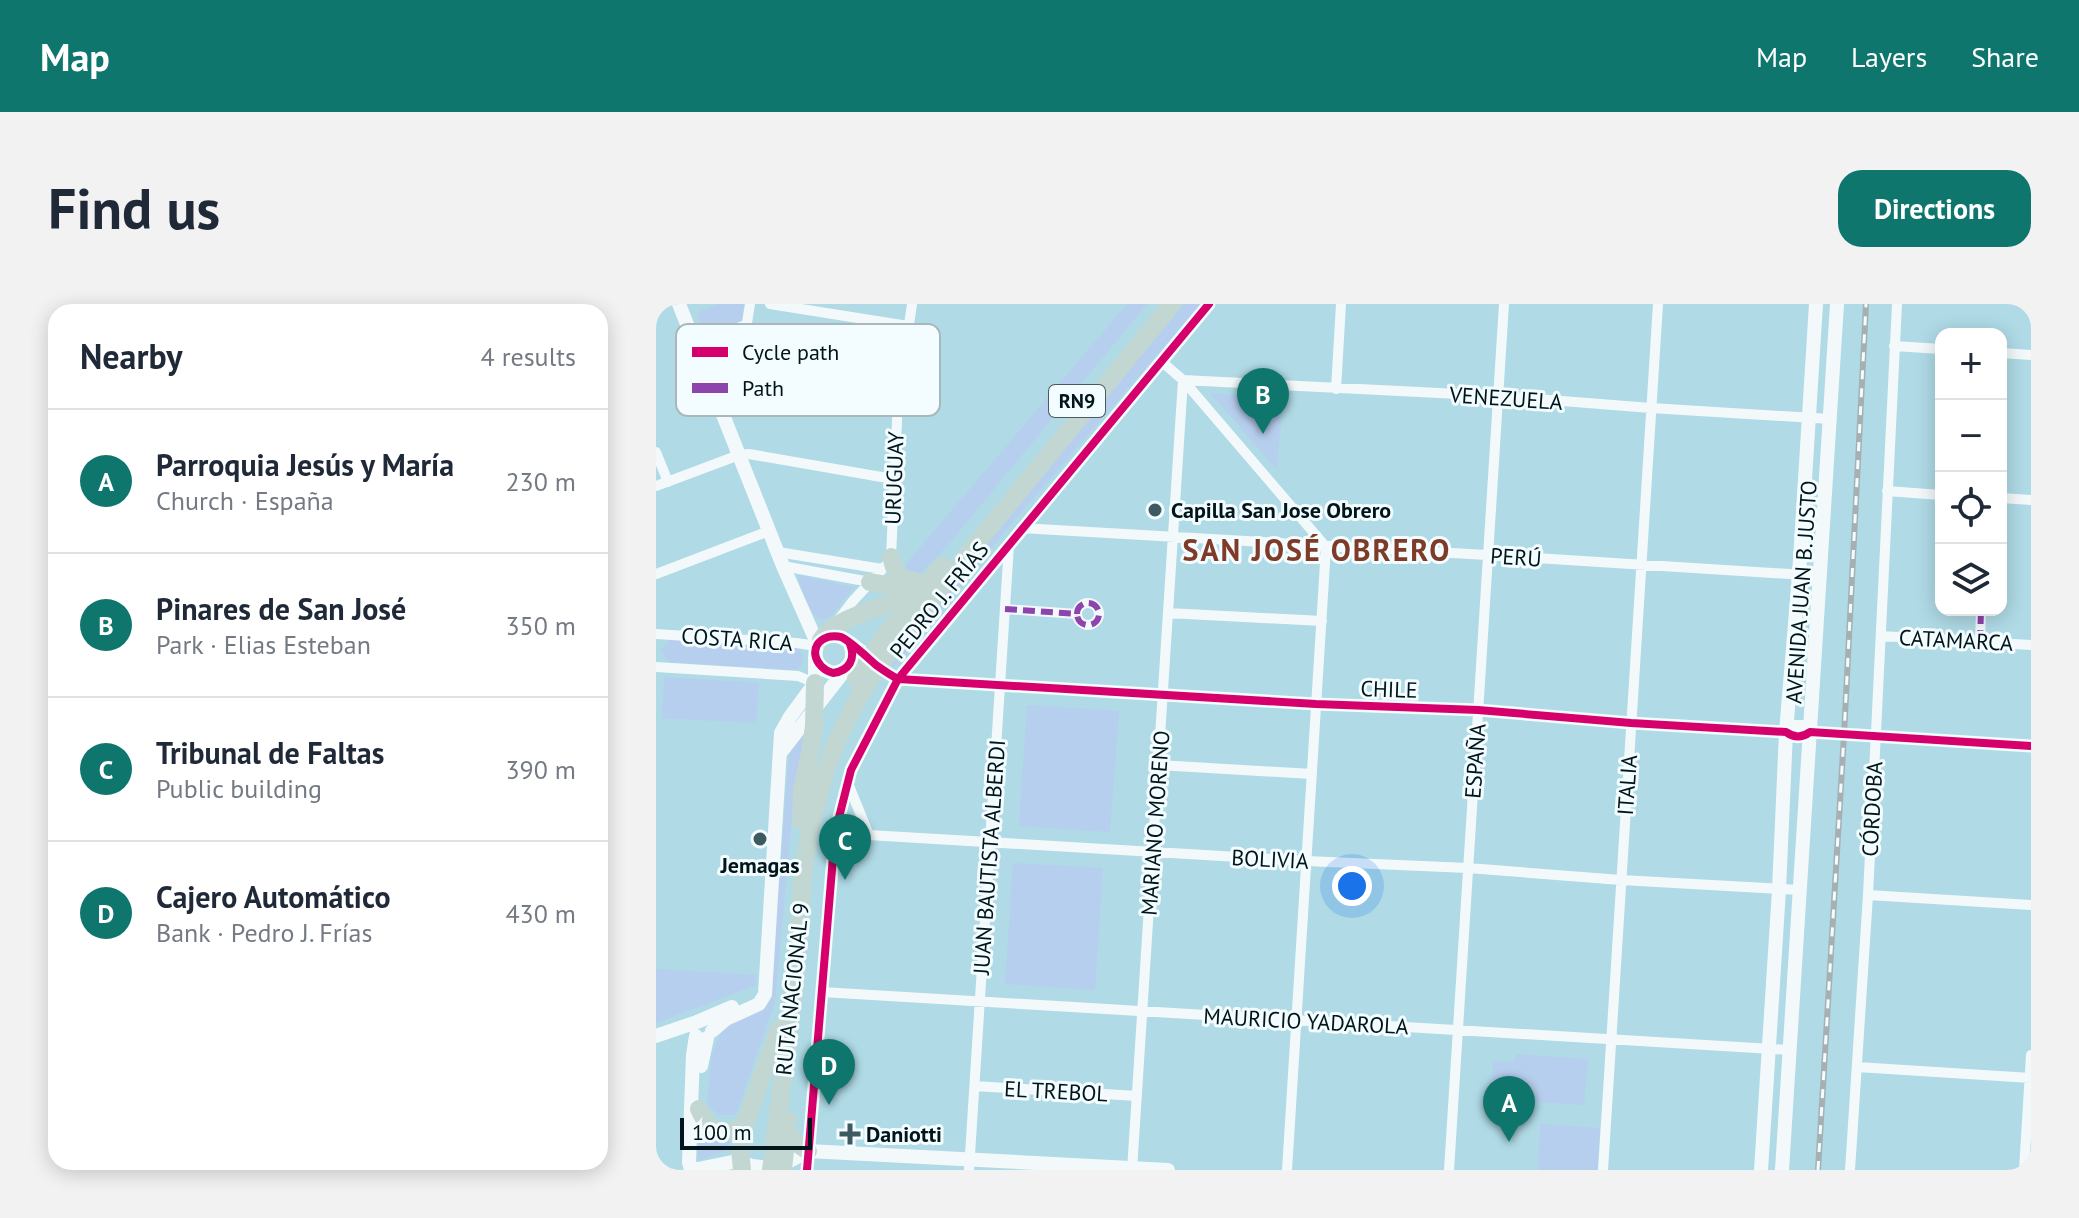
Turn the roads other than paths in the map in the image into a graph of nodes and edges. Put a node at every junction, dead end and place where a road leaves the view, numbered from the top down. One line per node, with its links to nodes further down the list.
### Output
1 (679, 304): 14 (main road)
2 (750, 304): 15 (street)
3 (770, 304): 16 (street)
4 (912, 304): 17 (street, URUGUAY)
5 (1157, 304): 47 (highway, RUTA NACIONAL 9 / RN9)
6 (1172, 304): 66 (highway, RUTA NACIONAL 9 / RN9)
7 (1209, 304): 22 (street, PEDRO J. FRÍAS)
8 (1341, 304): 24 (street)
9 (1504, 304): 25 (street, ESPAÑA)
10 (1658, 304): 26 (street, ITALIA)
11 (1816, 304): 29 (main road, AVENIDA JUAN B. JUSTO)
12 (1837, 304): 30 (main road, AVENIDA JUAN B. JUSTO)
13 (1897, 304): 18 (street, CÓRDOBA)
14 (687, 324)
15 (746, 324)
16 (895, 324)
17 (908, 324)
18 (1894, 346): 19 (street); 36 (street, CÓRDOBA)
19 (1935, 349)
20 (2007, 353): 21 (street)
21 (2031, 355)
22 (1161, 361): 23 (street); 40 (street, PEDRO J. FRÍAS)
23 (1183, 380): 24 (street, VENEZUELA); 42 (street, MARIANO MORENO); 44 (street)
24 (1336, 389): 25 (street, VENEZUELA)
25 (1498, 396): 26 (street, VENEZUELA); 46 (street, ESPAÑA)
26 (1651, 408): 29 (street, VENEZUELA); 48 (street, ITALIA)
27 (724, 416): 32 (main road)
28 (897, 416): 33 (street, URUGUAY)
29 (1809, 417): 30 (street, VENEZUELA); 52 (main road, AVENIDA JUAN B. JUSTO)
30 (1830, 419): 53 (main road, AVENIDA JUAN B. JUSTO)
31 (656, 452): 34 (street)
32 (739, 455): 33 (street); 34 (street); 41 (main road)
33 (893, 479): 50 (street, URUGUAY)
34 (668, 482): 35 (street)
35 (656, 486)
36 (1887, 491): 37 (street); 61 (street, CÓRDOBA)
37 (1935, 495)
38 (2007, 498): 39 (street)
39 (2031, 500)
40 (1021, 528): 42 (street, PERÚ); 43 (street, PEDRO J. FRÍAS)
41 (769, 531): 45 (main road); 51 (street)
42 (1173, 537): 44 (street, PERÚ); 56 (street, MARIANO MORENO)
43 (1009, 543): 55 (street, JUAN BAUTISTA ALBERDI); 69 (street, PEDRO J. FRÍAS)
44 (1326, 547): 46 (street, PERÚ); 59 (street)
45 (778, 552): 49 (main road); 50 (street)
46 (1487, 555): 48 (street, PERÚ); 74 (street, ESPAÑA)
47 (949, 559): 54 (highway); 66 (highway, RUTA NACIONAL 9 / RN9)
48 (1641, 565): 52 (street, PERÚ); 75 (street, ITALIA)
49 (783, 566): 50 (street); 65 (main road)
50 (881, 569): 54 (highway); 54 (highway); 65 (street)
51 (656, 574)
52 (1799, 575): 53 (street, PERÚ); 76 (main road, AVENIDA JUAN B. JUSTO)
53 (1820, 576): 77 (main road, AVENIDA JUAN B. JUSTO)
54 (921, 583): 65 (highway)
55 (1005, 609): 57 (street); 70 (street, JUAN BAUTISTA ALBERDI)
56 (1168, 613): 59 (street); 71 (street, MARIANO MORENO)
57 (1077, 614)
58 (1981, 616): 62 (street)
59 (1322, 621): 72 (street)
60 (656, 634): 65 (street, COSTA RICA)
61 (1881, 636): 62 (street, CATAMARCA); 78 (street, CÓRDOBA)
62 (1980, 642): 64 (street, CATAMARCA)
63 (850, 644): 65 (main road); 66 (main road); 68 (main road)
64 (2031, 645)
65 (821, 652): 67 (street, COSTA RICA); 68 (main road); 73 (highway); 80 (main road)
66 (873, 662): 69 (street); 84 (highway, RUTA NACIONAL 9 / RN9); 101 (highway, RUTA NACIONAL 9 / RN9)
67 (656, 667)
68 (848, 667): 73 (main road)
69 (898, 679): 70 (street, CHILE); 83 (street, PEDRO J. FRÍAS)
70 (1000, 685): 71 (street, CHILE); 87 (street, JUAN BAUTISTA ALBERDI)
71 (1163, 694): 72 (street, CHILE); 81 (street, MARIANO MORENO)
72 (1316, 704): 74 (street, CHILE); 82 (street)
73 (815, 708): 80 (main road); 84 (highway)
74 (1478, 710): 75 (street, CHILE); 90 (street, ESPAÑA)
75 (1631, 723): 76 (street, CHILE); 91 (street, ITALIA)
76 (1786, 732): 77 (street, CHILE); 92 (main road, AVENIDA JUAN B. JUSTO)
77 (1810, 732): 78 (street, CHILE); 93 (main road, AVENIDA JUAN B. JUSTO)
78 (1876, 736): 79 (street, CHILE); 94 (street, CÓRDOBA)
79 (2031, 746)
80 (781, 752): 100 (main road)
81 (1158, 765): 82 (street); 88 (street, MARIANO MORENO)
82 (1312, 774): 89 (street)
83 (847, 781): 85 (street, PEDRO J. FRÍAS); 86 (street)
84 (801, 820): 101 (highway, RUTA NACIONAL 9 / RN9)
85 (835, 833): 86 (street, BOLIVIA); 96 (street, PEDRO J. FRÍAS)
86 (869, 835): 87 (street, BOLIVIA)
87 (990, 842): 88 (street, BOLIVIA); 97 (street, JUAN BAUTISTA ALBERDI)
88 (1153, 852): 89 (street, BOLIVIA); 98 (street, MARIANO MORENO)
89 (1306, 861): 90 (street, BOLIVIA); 99 (street)
90 (1468, 868): 91 (street, BOLIVIA); 102 (street, ESPAÑA)
91 (1621, 880): 92 (street, BOLIVIA); 104 (street, ITALIA)
92 (1779, 890): 93 (street, BOLIVIA); 105 (main road, AVENIDA JUAN B. JUSTO)
93 (1800, 890): 106 (main road, AVENIDA JUAN B. JUSTO)
94 (1868, 895): 95 (street); 108 (street, CÓRDOBA)
95 (2031, 905)
96 (822, 992): 97 (street, MAURICIO YADAROLA); 115 (street, PEDRO J. FRÍAS)
97 (980, 1001): 98 (street, MAURICIO YADAROLA); 110 (street, JUAN BAUTISTA ALBERDI)
98 (1143, 1011): 99 (street, MAURICIO YADAROLA); 111 (street, MARIANO MORENO)
99 (1296, 1020): 102 (street, MAURICIO YADAROLA); 122 (street)
100 (701, 1030): 103 (main road); 112 (main road); 119 (main road)
101 (784, 1030): 113 (highway, RN9); 114 (highway, RN9); 117 (highway, RUTA NACIONAL 9 / RN9)
102 (1458, 1030): 104 (street, MAURICIO YADAROLA); 123 (street, ESPAÑA)
103 (656, 1036)
104 (1611, 1039): 105 (street, MAURICIO YADAROLA); 124 (street, ITALIA)
105 (1770, 1048): 106 (street, MAURICIO YADAROLA); 125 (main road, AVENIDA JUAN B. JUSTO)
106 (1790, 1050): 126 (main road, AVENIDA JUAN B. JUSTO)
107 (2031, 1055): 109 (street)
108 (1857, 1067): 109 (street); 127 (street, CÓRDOBA)
109 (2030, 1078): 128 (street)
110 (975, 1086): 111 (street, EL TREBOL); 116 (street, JUAN BAUTISTA ALBERDI)
111 (1137, 1096): 118 (street, MARIANO MORENO)
112 (699, 1109): 113 (highway); 119 (main road)
113 (745, 1124): 117 (highway, RN9)
114 (787, 1134): 115 (highway); 117 (highway, RN9)
115 (808, 1151): 116 (main road); 117 (main road); 120 (street, PEDRO J. FRÍAS)
116 (970, 1164): 118 (main road)
117 (764, 1168): 119 (main road)
118 (1132, 1169): 121 (main road)
119 (692, 1170)
120 (807, 1170)
121 (1168, 1170)
122 (1287, 1170)
123 (1449, 1170)
124 (1603, 1170)
125 (1761, 1170)
126 (1782, 1170)
127 (1850, 1170)
128 (2024, 1170)

